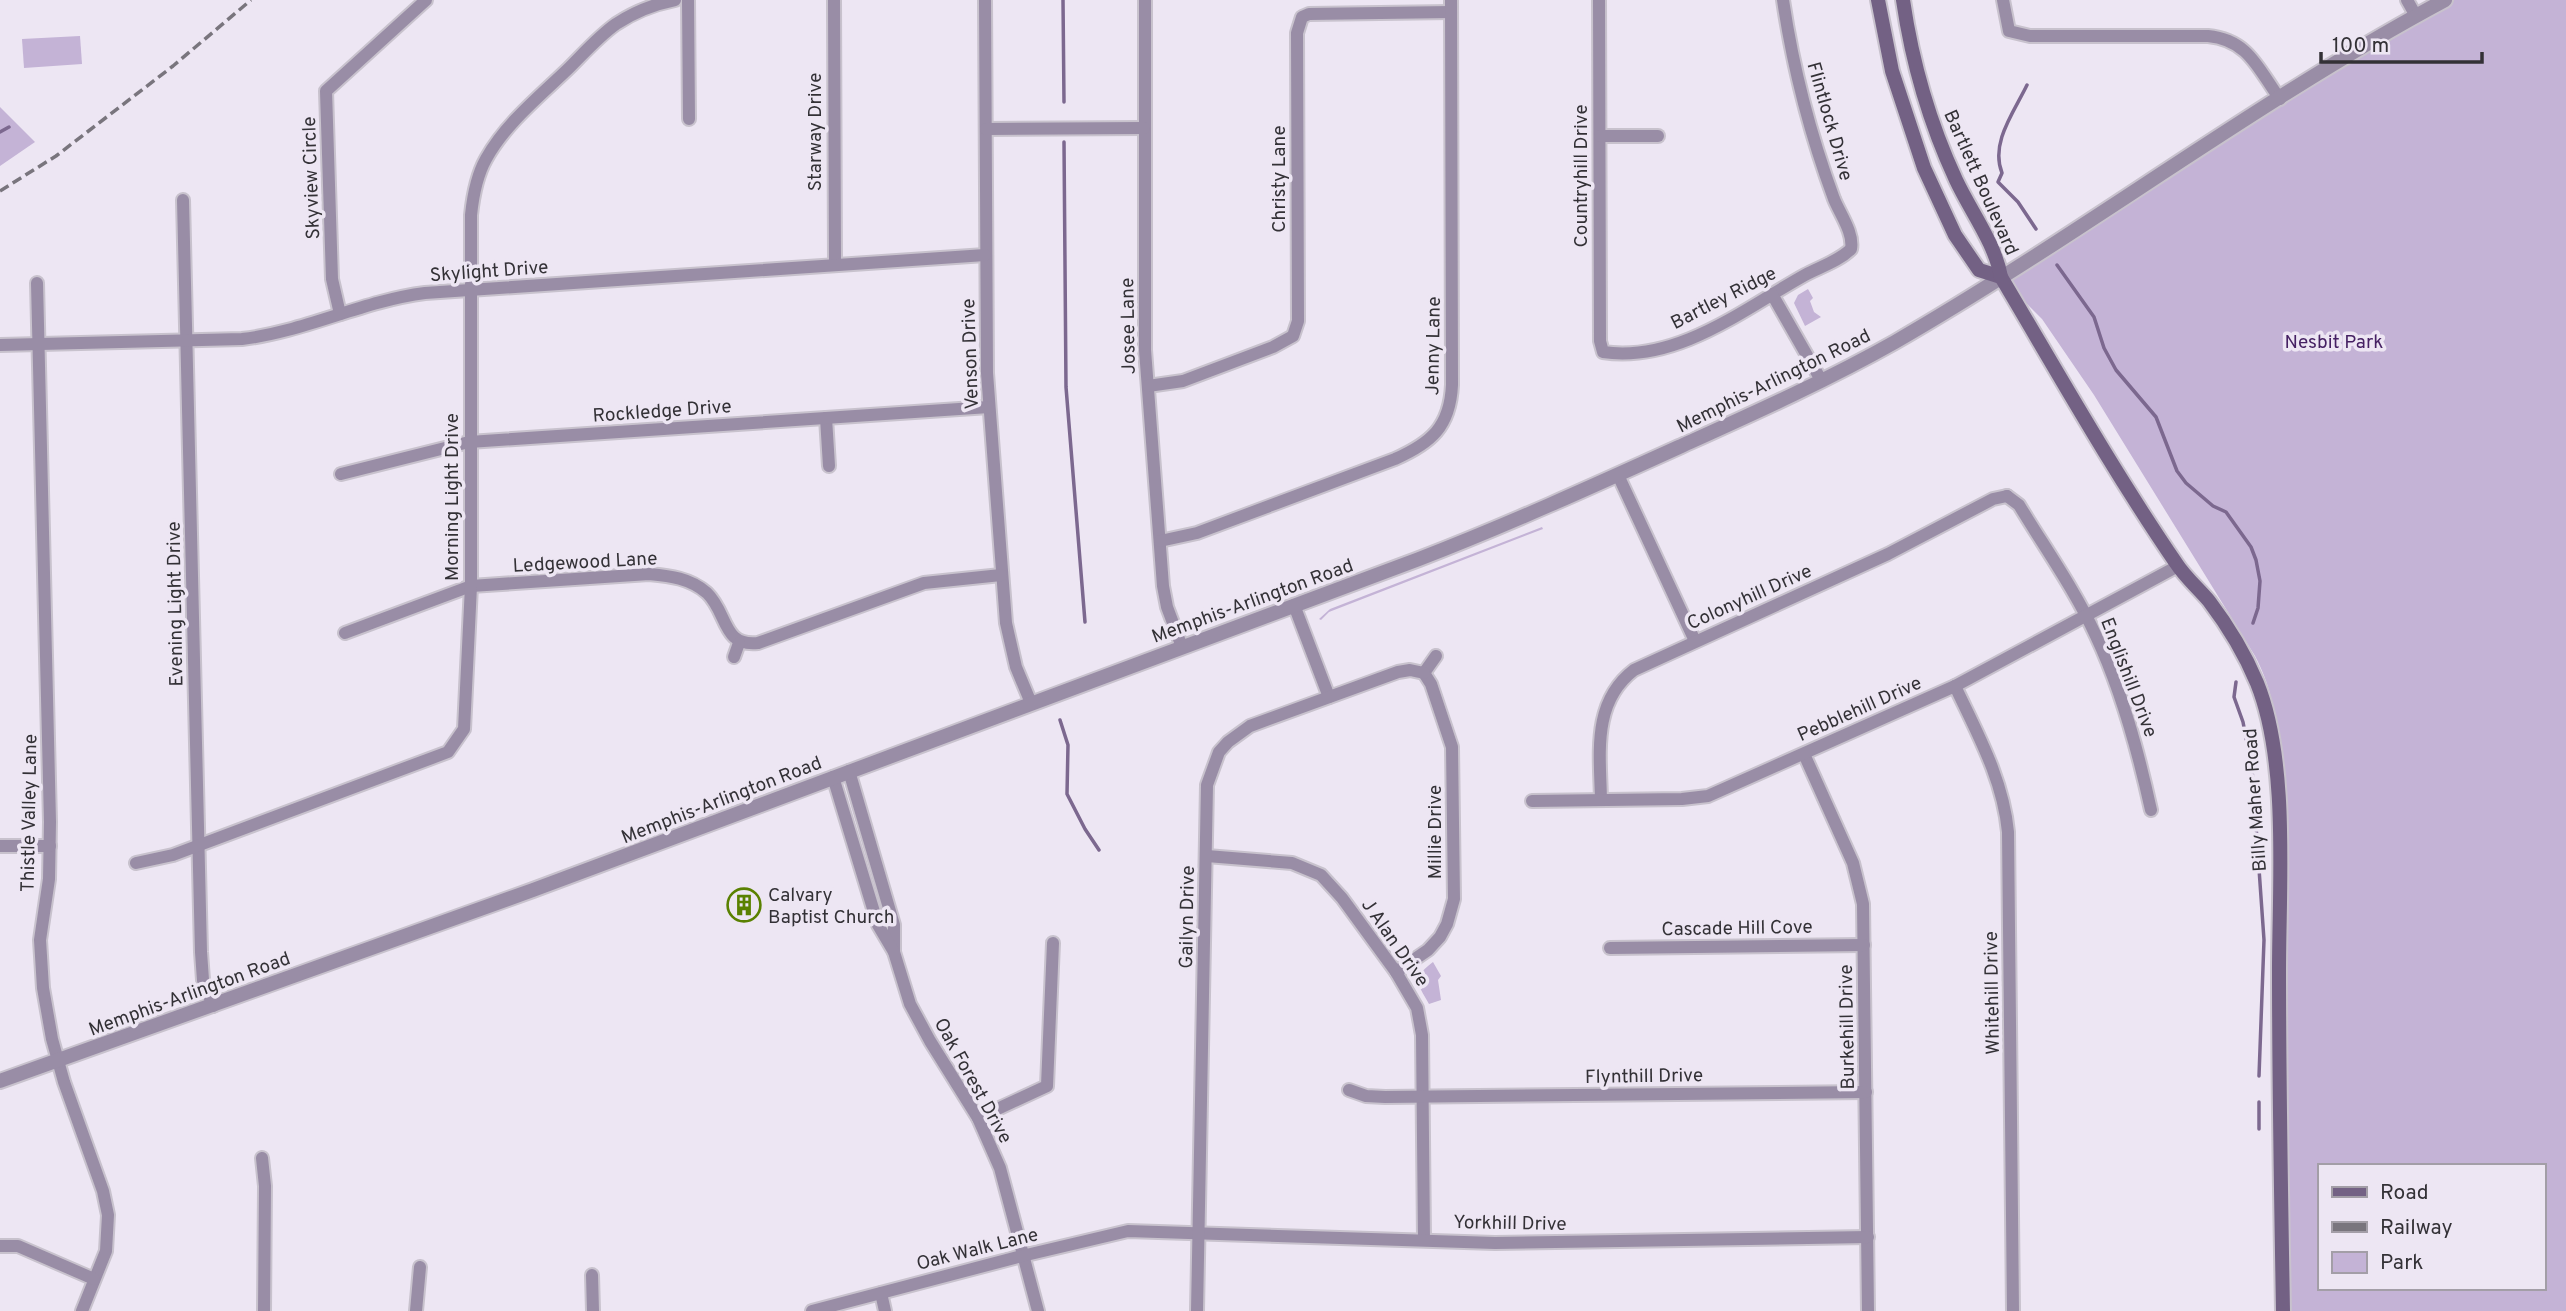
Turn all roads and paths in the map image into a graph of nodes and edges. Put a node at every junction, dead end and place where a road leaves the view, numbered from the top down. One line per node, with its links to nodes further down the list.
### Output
1 (426, 0): 32 (street, Skyview Circle)
2 (675, 0): 30 (street, Morning Light Drive)
3 (688, 0): 19 (street)
4 (834, 0): 27 (street, Starway Drive)
5 (985, 0): 21 (street, Venson Drive)
6 (1144, 0): 20 (street, Josee Lane)
7 (1599, 0): 22 (street, Countryhill Drive)
8 (1783, 0): 25 (street, Flintlock Drive)
9 (1878, 0): 17 (main road, Bartlett Boulevard)
10 (1903, 0): 16 (main road, Bartlett Boulevard)
11 (2003, 0): 18 (street)
12 (2407, 0): 15 (street)
13 (2445, 0): 15 (street, Memphis-Arlington Road)
14 (1451, 6): 38 (street, Christy Lane); 46 (street, Jenny Lane)
15 (2416, 16): 18 (street, Memphis-Arlington Road)
16 (1910, 35): 17 (main road); 28 (main road, Bartlett Boulevard)
17 (1885, 40): 28 (main road, Bartlett Boulevard)
18 (2280, 99): 28 (street, Memphis-Arlington Road)
19 (689, 119)
20 (1144, 128): 21 (street); 38 (street, Josee Lane)
21 (985, 129): 26 (street, Venson Drive)
22 (1600, 136): 23 (street); 36 (street, Countryhill Drive)
23 (1658, 136)
24 (183, 200): 33 (street, Evening Light Drive)
25 (1851, 249): 31 (street, Bartley Ridge)
26 (985, 255): 27 (street, Skylight Drive); 39 (street, Venson Drive)
27 (835, 264): 30 (street, Skylight Drive)
28 (2001, 277): 37 (street, Memphis-Arlington Road); 47 (main road, Billy Maher Road)
29 (37, 283): 34 (street, Thistle Valley Lane)
30 (469, 291): 32 (street, Skylight Drive); 41 (street, Morning Light Drive)
31 (1772, 294): 36 (street, Bartley Ridge); 37 (street)
32 (340, 314): 33 (street, Skylight Drive)
33 (186, 340): 34 (street, Skylight Drive); 68 (street, Evening Light Drive)
34 (38, 344): 35 (street, Skylight Drive); 70 (street, Thistle Valley Lane)
35 (0, 345)
36 (1603, 352)
37 (1821, 380): 44 (street, Memphis-Arlington Road)
38 (1148, 386): 46 (street, Josee Lane)
39 (989, 407): 40 (street, Rockledge Drive); 48 (street, Venson Drive)
40 (826, 418): 41 (street, Rockledge Drive); 42 (street)
41 (469, 442): 43 (street, Rockledge Drive); 49 (street, Morning Light Drive)
42 (829, 466)
43 (341, 474)
44 (1618, 475): 50 (street, Memphis-Arlington Road); 53 (street)
45 (2008, 492): 51 (street, Englishill Drive); 53 (street, Colonyhill Drive)
46 (1160, 541): 55 (street, Josee Lane)
47 (2178, 566): 51 (street, Pebblehill Drive); 106 (main road, Billy Maher Road)
48 (1001, 575): 54 (street); 61 (street, Venson Drive)
49 (471, 586): 52 (street, Ledgewood Lane); 54 (street, Ledgewood Lane); 68 (street, Morning Light Drive)
50 (1294, 605): 55 (street, Memphis-Arlington Road); 60 (street)
51 (2084, 615): 59 (street, Pebblehill Drive); 67 (street, Englishill Drive)
52 (345, 633)
53 (1695, 641): 66 (street, Colonyhill Drive)
54 (739, 643): 57 (street)
55 (1182, 647): 61 (street, Memphis-Arlington Road)
56 (1436, 656): 58 (street)
57 (734, 657)
58 (1424, 673): 60 (street, Gailyn Drive); 77 (street, Millie Drive)
59 (1955, 686): 62 (street, Pebblehill Drive); 105 (street, Whitehill Drive)
60 (1329, 697): 71 (street, Gailyn Drive)
61 (1031, 703): 63 (street, Memphis-Arlington Road)
62 (1804, 754): 66 (street, Pebblehill Drive); 74 (street, Burkehill Drive)
63 (849, 771): 64 (street, Memphis-Arlington Road); 76 (street, Oak Forest Drive)
64 (833, 777): 76 (street, Oak Forest Drive); 78 (street, Memphis-Arlington Road)
65 (1532, 800): 66 (street, Pebblehill Drive)
66 (1601, 800)
67 (2151, 810)
68 (199, 845): 72 (street, Morning Light Drive); 78 (street, Evening Light Drive)
69 (0, 846): 70 (street)
70 (50, 846): 79 (street, Thistle Valley Lane)
71 (1207, 856): 77 (street, J Alan Drive); 87 (street, Gailyn Drive)
72 (136, 863)
73 (1053, 943): 84 (street)
74 (1864, 945): 75 (street, Cascade Hill Cove); 82 (street, Burkehill Drive)
75 (1610, 948)
76 (894, 952): 84 (street, Oak Forest Drive)
77 (1396, 972): 83 (street, J Alan Drive)
78 (213, 1006): 79 (street, Memphis-Arlington Road)
79 (58, 1060): 80 (street, Memphis-Arlington Road); 94 (street, Thistle Valley Lane)
80 (0, 1081)
81 (1349, 1090): 83 (street, Flynthill Drive)
82 (1866, 1092): 83 (street, Flynthill Drive); 88 (street, Burkehill Drive)
83 (1423, 1097): 89 (street, J Alan Drive)
84 (978, 1118): 91 (street, Oak Forest Drive)
85 (262, 1158): 97 (street)
86 (1152, 1233): 87 (street, Yorkhill Drive); 91 (street, Oak Walk Lane)
87 (1198, 1235): 89 (street, Yorkhill Drive); 103 (street, Gailyn Drive)
88 (1868, 1237): 89 (street, Yorkhill Drive); 104 (street, Burkehill Drive)
89 (1424, 1240)
90 (0, 1246): 94 (street)
91 (1023, 1256): 95 (street, Oak Walk Lane); 102 (street, Oak Forest Drive)
92 (420, 1267): 98 (street)
93 (592, 1275): 99 (street)
94 (94, 1279): 96 (street, Thistle Valley Lane)
95 (881, 1293): 100 (street, Oak Walk Lane); 101 (street)
96 (82, 1311)
97 (264, 1311)
98 (416, 1311)
99 (593, 1311)
100 (812, 1311)
101 (885, 1311)
102 (1038, 1311)
103 (1197, 1311)
104 (1868, 1311)
105 (2013, 1311)
106 (2283, 1311)

